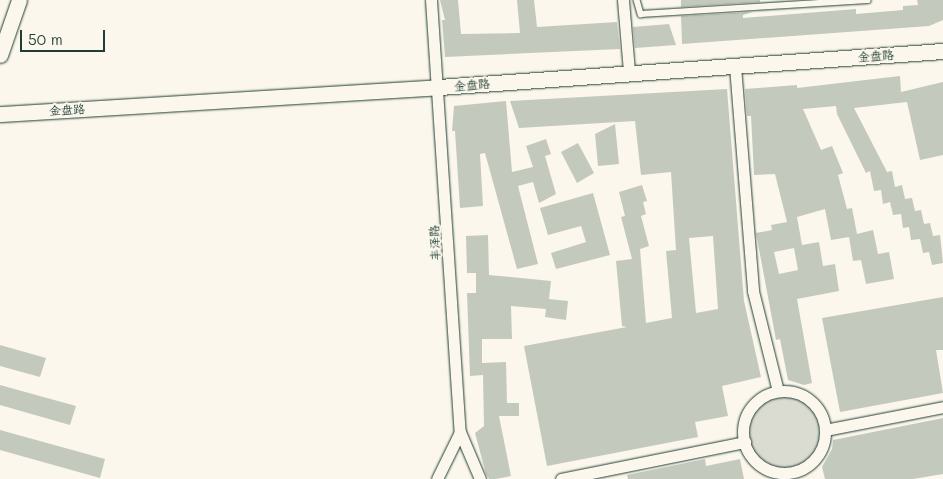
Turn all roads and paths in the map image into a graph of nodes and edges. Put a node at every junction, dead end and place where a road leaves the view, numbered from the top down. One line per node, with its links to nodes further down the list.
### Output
1 (19, 0): 9 (main road)
2 (431, 0): 12 (street, 丰泽路)
3 (623, 0): 11 (street)
4 (637, 0): 7 (lane)
5 (766, 0): 7 (lane)
6 (868, 0): 7 (lane)
7 (768, 7)
8 (943, 51): 10 (main road, 金盘路)
9 (0, 55)
10 (736, 66): 11 (main road, 金盘路); 14 (street)
11 (629, 71): 12 (main road, 金盘路)
12 (439, 87): 13 (main road, 金盘路); 17 (street, 丰泽路)
13 (0, 114)
14 (778, 391): 16 (street); 18 (street)
15 (943, 407): 16 (street)
16 (825, 430): 19 (street)
17 (460, 432): 20 (street, 丰泽路); 21 (street)
18 (744, 442): 19 (street); 22 (street)
19 (797, 475)
20 (437, 479)
21 (480, 479)
22 (561, 479)

